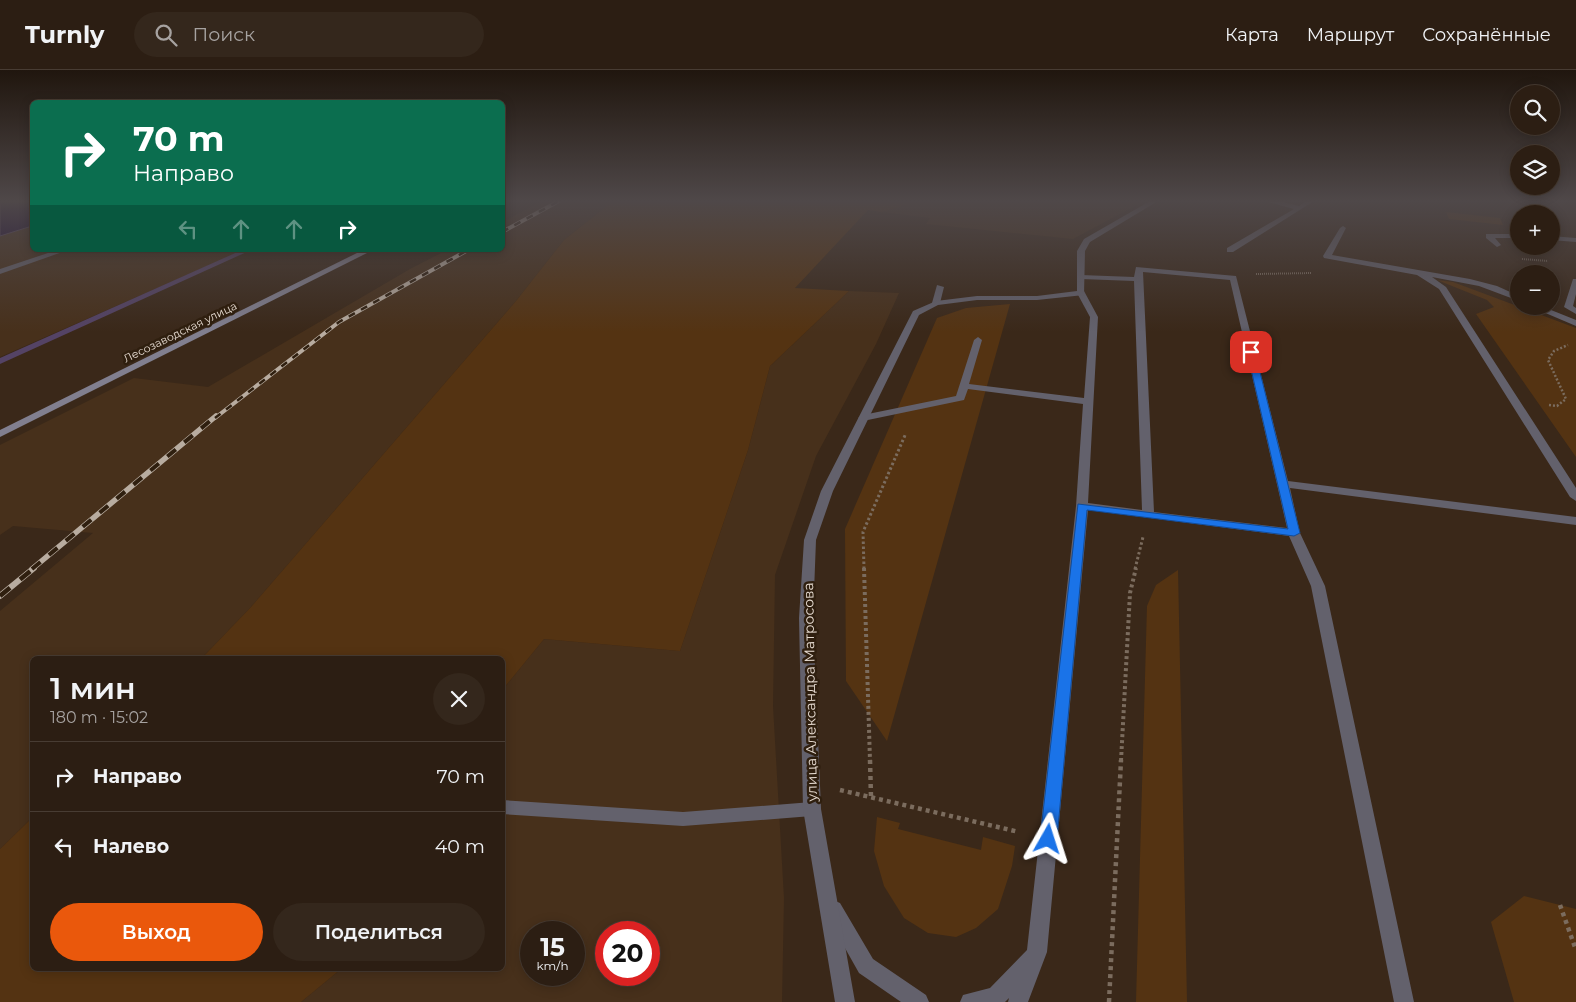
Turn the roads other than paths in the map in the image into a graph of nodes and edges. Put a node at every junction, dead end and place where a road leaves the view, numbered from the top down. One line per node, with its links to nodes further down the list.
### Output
1 (1085, 244): 9 (street)
2 (1239, 244): 4 (street)
3 (1334, 244): 8 (street)
4 (1230, 250)
5 (58, 252): 7 (street)
6 (365, 252): 23 (main road, Лесозаводская улица)
7 (0, 272)
8 (1419, 273): 14 (street); 25 (street)
9 (1082, 277): 10 (street); 13 (street)
10 (1138, 279): 24 (street); 27 (street)
11 (1576, 281): 16 (street)
12 (940, 287): 15 (street)
13 (1081, 293): 15 (street, улица Александра Матросова); 21 (street)
14 (1510, 294)
15 (936, 303): 22 (street, улица Александра Матросова)
16 (1576, 311)
17 (1556, 315): 18 (street)
18 (1576, 323)
19 (978, 340): 20 (street)
20 (964, 386): 21 (street); 22 (street)
21 (1088, 402): 26 (street)
22 (864, 418): 31 (street, улица Александра Матросова)
23 (0, 434)
24 (1283, 484): 28 (street); 29 (street)
25 (1576, 497)
26 (1082, 506): 27 (street); 33 (street)
27 (1148, 514): 29 (street)
28 (1576, 521)
29 (1294, 533): 38 (street)
30 (505, 807): 31 (street)
31 (812, 809): 32 (street, улица Александра Матросова)
32 (827, 899): 34 (street, улица Александра Матросова); 35 (street)
33 (1037, 952): 36 (street); 37 (street)
34 (845, 1002)
35 (919, 1002)
36 (970, 1002)
37 (1018, 1002)
38 (1404, 1002)

